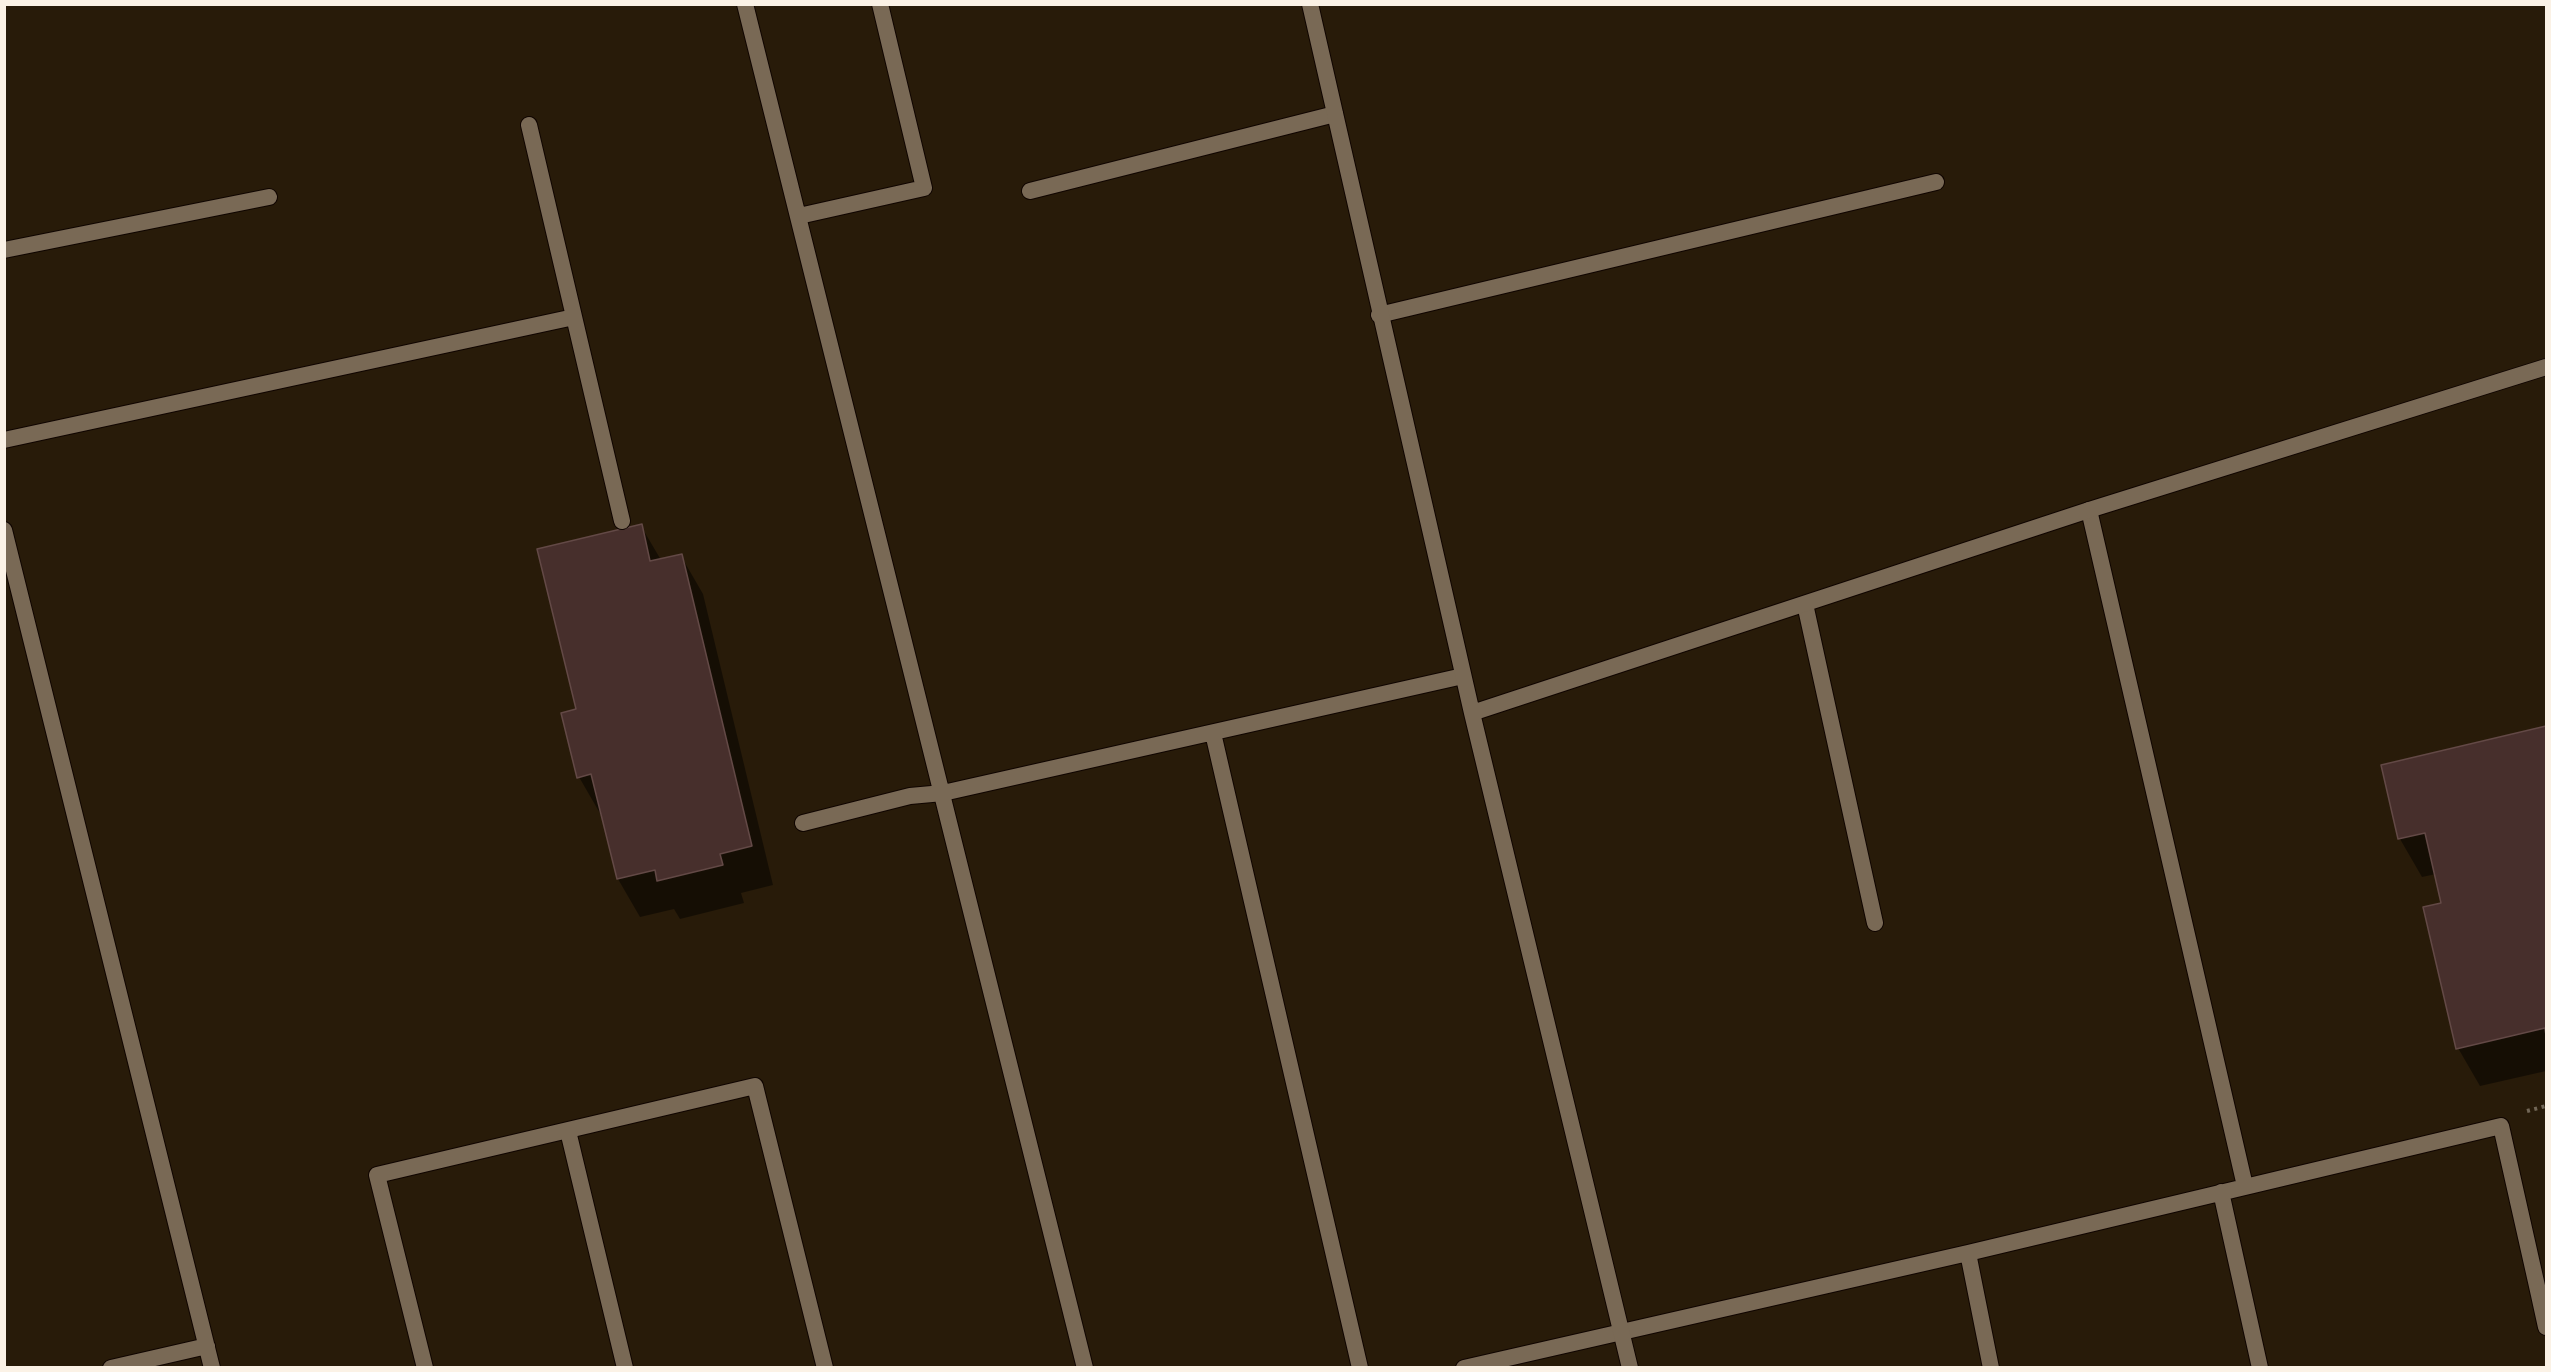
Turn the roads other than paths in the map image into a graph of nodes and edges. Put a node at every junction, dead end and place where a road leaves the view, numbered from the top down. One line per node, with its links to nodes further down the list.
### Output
1 (745, 4): 9 (street)
2 (880, 4): 9 (street)
3 (1310, 4): 4 (street)
4 (1335, 114): 7 (street); 11 (street)
5 (529, 125): 12 (street)
6 (1936, 182): 11 (street)
7 (1030, 191)
8 (269, 197): 10 (street)
9 (799, 216): 22 (street)
10 (4, 250)
11 (1379, 315): 19 (street)
12 (574, 317): 14 (street); 16 (street)
13 (2547, 367): 15 (street)
14 (4, 440)
15 (2089, 510): 18 (street); 26 (street)
16 (622, 521)
17 (4, 530): 32 (street)
18 (1805, 604): 20 (street); 24 (street)
19 (1463, 676): 20 (street); 21 (street)
20 (1472, 713): 31 (street)
21 (1213, 733): 22 (street); 39 (street)
22 (943, 793): 23 (street); 38 (street)
23 (803, 823)
24 (1875, 923)
25 (568, 1131): 35 (street); 36 (street); 37 (street)
26 (2245, 1186): 27 (street); 29 (street)
27 (2221, 1192): 28 (street); 43 (street)
28 (1968, 1253): 31 (street); 42 (street)
29 (2543, 1294): 30 (street)
30 (2547, 1327)
31 (1621, 1330): 40 (street); 41 (street)
32 (207, 1346): 33 (street); 34 (street)
33 (111, 1368)
34 (212, 1368)
35 (425, 1368)
36 (625, 1368)
37 (825, 1368)
38 (1085, 1368)
39 (1360, 1368)
40 (1464, 1368)
41 (1630, 1368)
42 (1991, 1368)
43 (2260, 1368)

